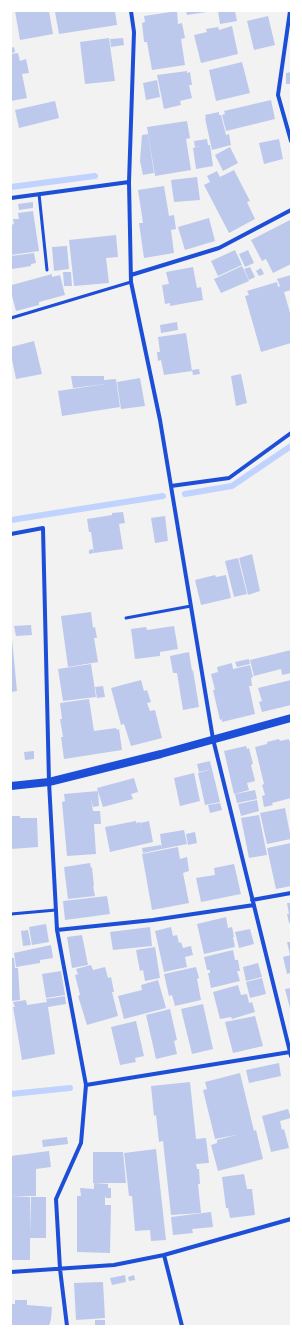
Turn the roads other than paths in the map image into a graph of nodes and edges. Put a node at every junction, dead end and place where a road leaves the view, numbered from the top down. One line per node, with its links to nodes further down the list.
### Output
1 (131, 11): 4 (street)
2 (290, 11): 3 (street)
3 (291, 141)
4 (129, 182): 5 (street); 9 (street)
5 (39, 194): 6 (street); 8 (lane)
6 (11, 198)
7 (291, 210): 9 (street)
8 (47, 270)
9 (131, 275): 10 (street)
10 (131, 282): 11 (lane); 13 (street)
11 (11, 318)
12 (291, 434): 13 (street)
13 (171, 486): 15 (street)
14 (11, 534): 19 (street)
15 (191, 606): 16 (lane); 18 (street)
16 (126, 618)
17 (291, 718): 18 (main road)
18 (213, 739): 19 (main road); 22 (street)
19 (49, 782): 20 (main road); 24 (street)
20 (11, 786)
21 (291, 893): 22 (street)
22 (252, 900): 23 (street)
23 (254, 906): 26 (street); 27 (street)
24 (56, 910): 25 (lane); 26 (street)
25 (11, 914)
26 (57, 930): 28 (street)
27 (290, 1054): 28 (street)
28 (86, 1085): 31 (street)
29 (291, 1219): 30 (street)
30 (164, 1255): 31 (street); 34 (street)
31 (60, 1269): 32 (street); 33 (street)
32 (11, 1272)
33 (67, 1326)
34 (182, 1326)

